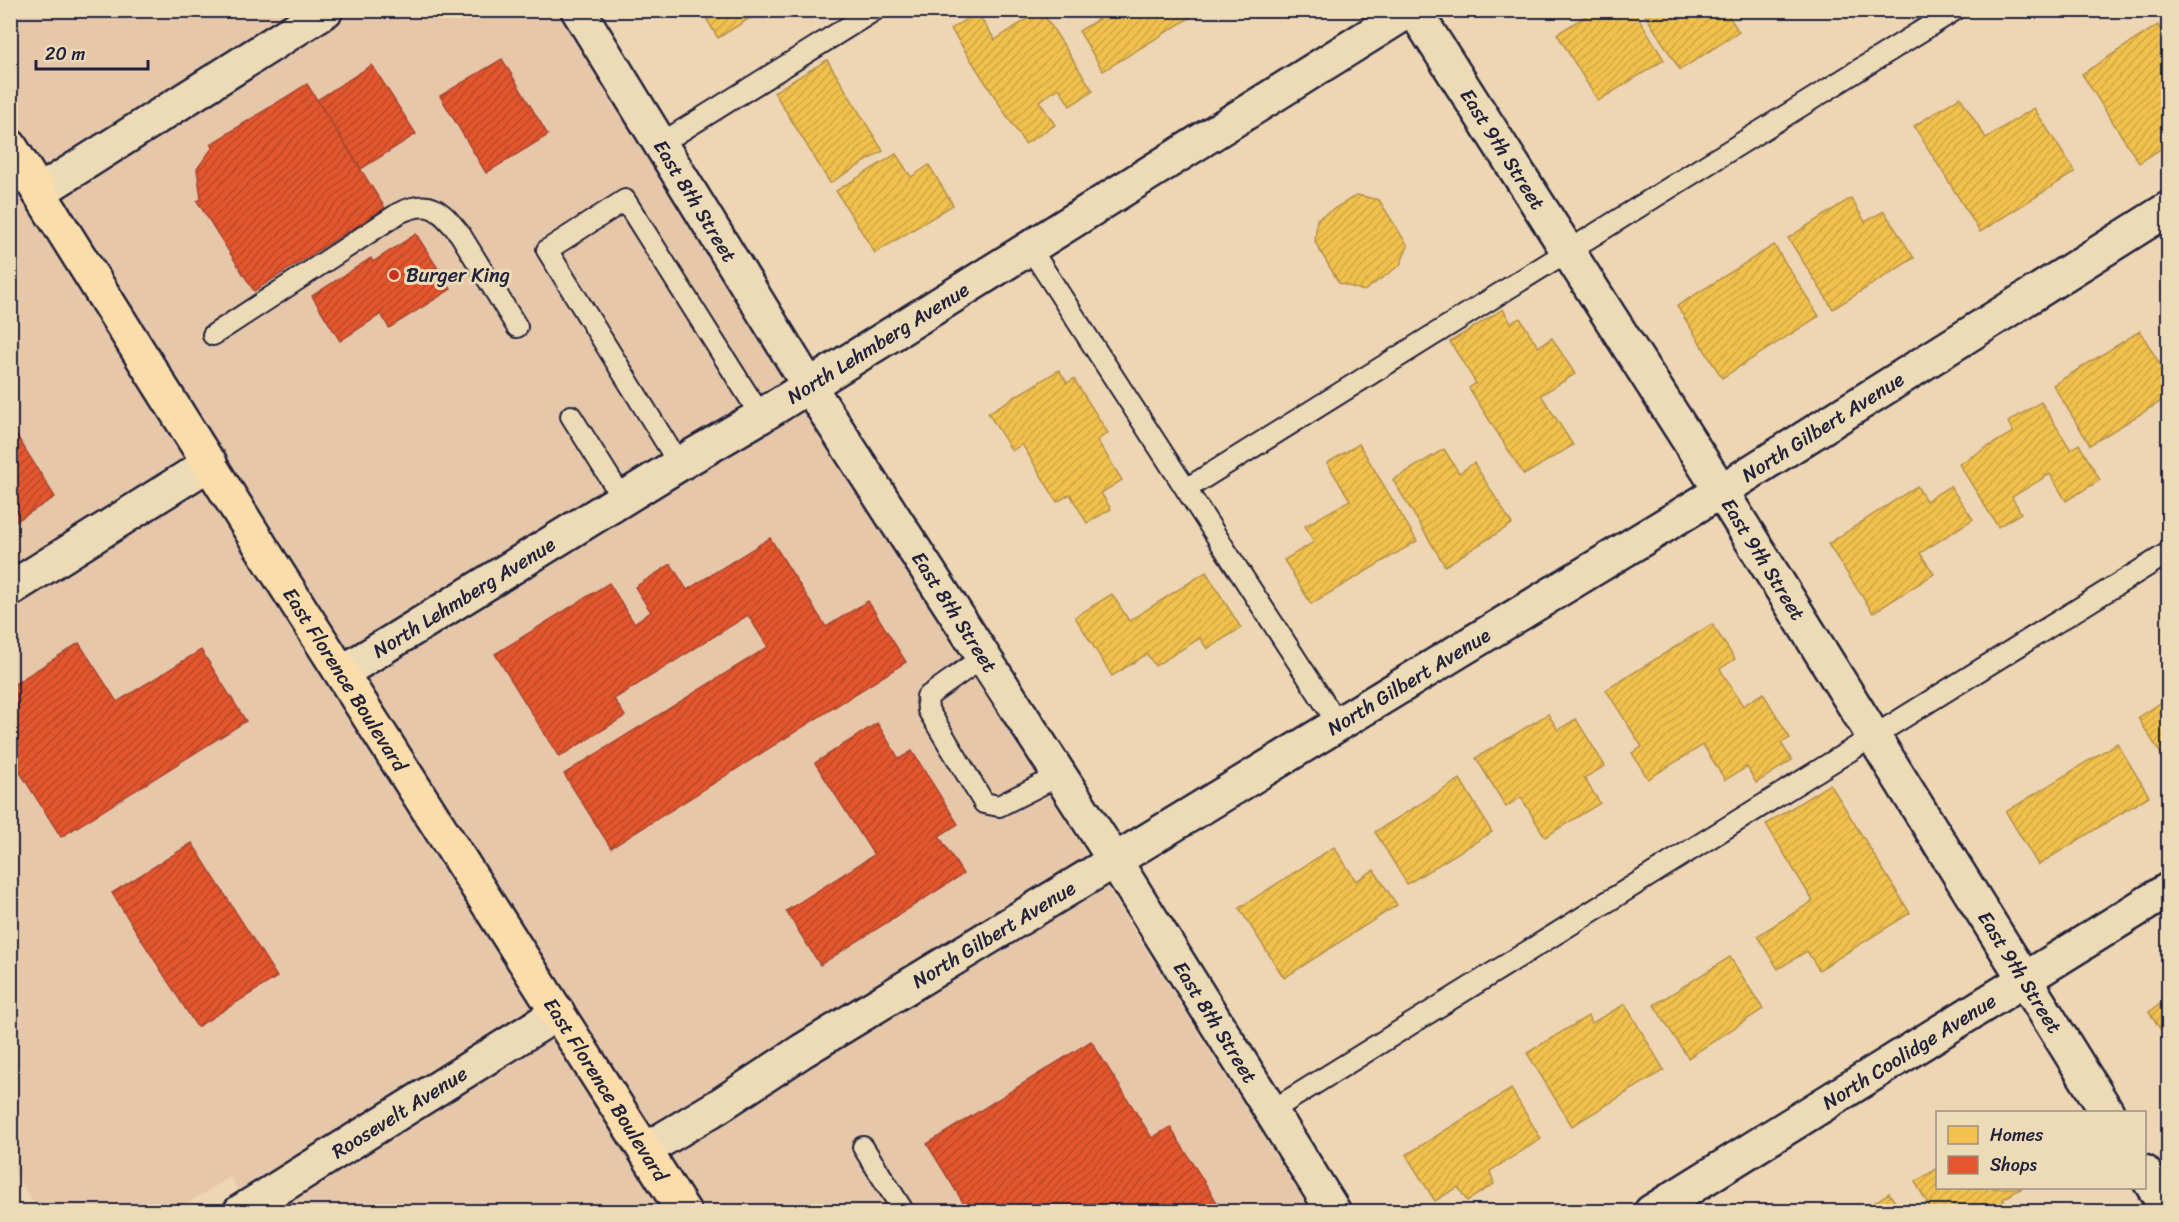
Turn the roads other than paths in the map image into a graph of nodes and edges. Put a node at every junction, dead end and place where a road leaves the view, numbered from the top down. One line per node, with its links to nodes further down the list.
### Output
1 (326, 10): 8 (street)
2 (578, 10): 6 (street, East 8th Street)
3 (875, 10): 6 (lane)
4 (1412, 10): 10 (street, North Lehmberg Avenue); 11 (street, East 9th Street)
5 (1955, 10): 11 (lane)
6 (660, 144): 14 (street, East 8th Street)
7 (10, 146): 8 (main road, East Florence Boulevard)
8 (39, 192): 17 (main road, East Florence Boulevard)
9 (2169, 209): 20 (street, North Gilbert Avenue)
10 (1030, 248): 14 (street, North Lehmberg Avenue); 19 (lane)
11 (1568, 251): 19 (lane); 20 (street, East 9th Street)
12 (517, 327): 13 (lane)
13 (213, 334)
14 (809, 386): 16 (street, North Lehmberg Avenue); 24 (street, East 8th Street)
15 (571, 416): 21 (lane)
16 (761, 416): 18 (street, North Lehmberg Avenue); 18 (lane)
17 (210, 463): 23 (street); 25 (main road, East Florence Boulevard)
18 (679, 464): 21 (street, North Lehmberg Avenue)
19 (1186, 489): 26 (lane)
20 (1721, 491): 26 (street, North Gilbert Avenue); 27 (street, East 9th Street)
21 (623, 499): 25 (street, North Lehmberg Avenue)
22 (2169, 553): 27 (lane)
23 (10, 589)
24 (983, 657): 28 (street, East 8th Street); 28 (lane)
25 (343, 672): 32 (main road, East Florence Boulevard)
26 (1338, 724): 29 (street, North Gilbert Avenue)
27 (1874, 737): 31 (street, East 9th Street); 33 (lane)
28 (1060, 776): 29 (street, East 8th Street)
29 (1115, 861): 33 (street, East 8th Street); 36 (street, North Gilbert Avenue)
30 (2169, 890): 31 (street, North Coolidge Avenue)
31 (2025, 981): 34 (street, East 9th Street); 43 (street, North Coolidge Avenue)
32 (558, 1013): 36 (main road, East Florence Boulevard); 39 (street, Roosevelt Avenue)
33 (1271, 1111): 42 (street, East 8th Street)
34 (2106, 1111)
35 (863, 1147): 41 (lane)
36 (645, 1150): 40 (main road, East Florence Boulevard)
37 (2146, 1174): 38 (street)
38 (2169, 1210)
39 (240, 1212)
40 (684, 1212)
41 (904, 1212)
42 (1334, 1212)
43 (1651, 1212)

